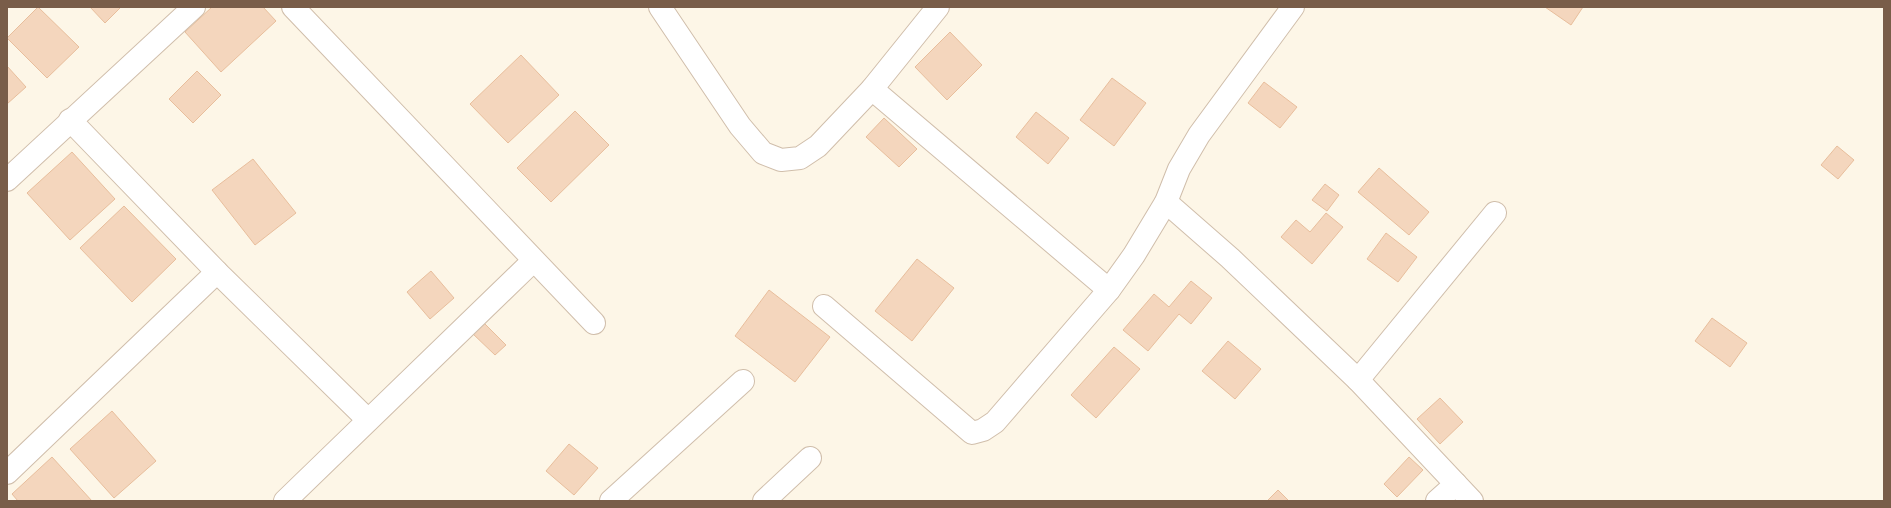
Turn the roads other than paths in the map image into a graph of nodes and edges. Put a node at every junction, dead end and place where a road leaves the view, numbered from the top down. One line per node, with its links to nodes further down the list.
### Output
1 (194, 7): 7 (street)
2 (292, 7): 11 (street)
3 (660, 7): 6 (street)
4 (938, 7): 6 (street)
5 (1293, 7): 9 (street)
6 (872, 89): 13 (street)
7 (70, 120): 8 (street); 12 (street)
8 (7, 180)
9 (1166, 202): 13 (street); 16 (street)
10 (1495, 213): 16 (street)
11 (533, 261): 15 (street); 18 (street)
12 (217, 272): 18 (street); 20 (street)
13 (1109, 290): 14 (street)
14 (824, 306)
15 (594, 323)
16 (1358, 380): 21 (street)
17 (743, 381): 23 (street)
18 (368, 420): 22 (street)
19 (810, 458): 24 (street)
20 (7, 473)
21 (1456, 484): 25 (street); 26 (street)
22 (285, 501)
23 (611, 501)
24 (764, 501)
25 (1437, 501)
26 (1472, 501)

